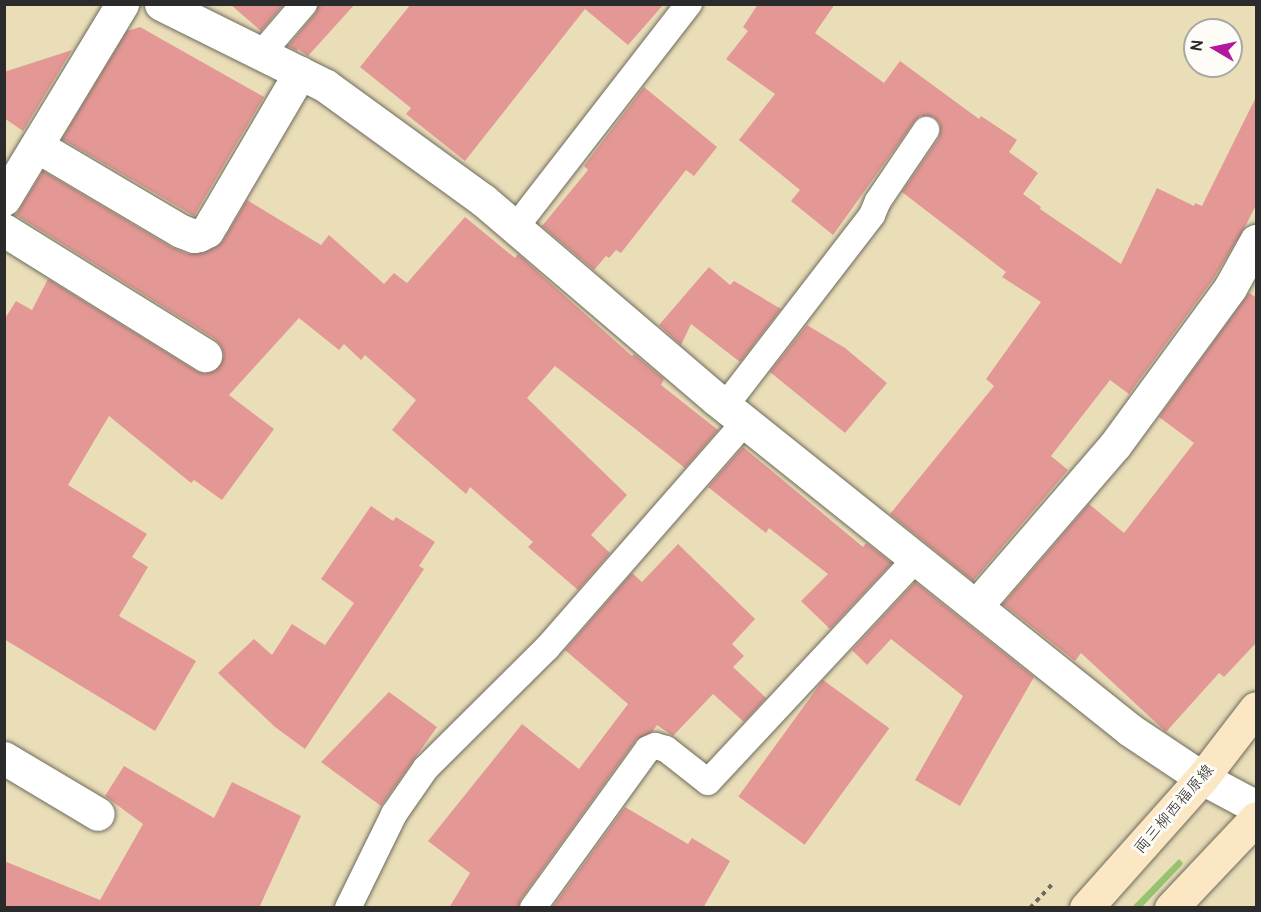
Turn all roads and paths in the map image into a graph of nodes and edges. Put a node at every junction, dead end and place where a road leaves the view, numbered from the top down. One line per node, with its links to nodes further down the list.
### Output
1 (122, 4): 8 (street)
2 (161, 4): 5 (street)
3 (304, 4): 5 (lane)
4 (688, 4): 10 (lane)
5 (261, 54): 6 (street)
6 (300, 73): 8 (street); 10 (street)
7 (926, 130): 14 (lane)
8 (37, 146): 9 (street)
9 (4, 199)
10 (515, 228): 14 (street)
11 (4, 230): 13 (street)
12 (1257, 240): 16 (street)
13 (205, 355)
14 (735, 414): 15 (street); 23 (lane)
15 (916, 559): 16 (street); 24 (lane)
16 (975, 606): 19 (street)
17 (1257, 708): 19 (main road, 両三柳西福原線)
18 (4, 758): 21 (street)
19 (1202, 778): 20 (street); 25 (main road, 両三柳西福原線)
20 (1257, 807)
21 (98, 814)
22 (1257, 818): 26 (main road)
23 (348, 908)
24 (533, 908)
25 (1086, 908)
26 (1171, 908)

